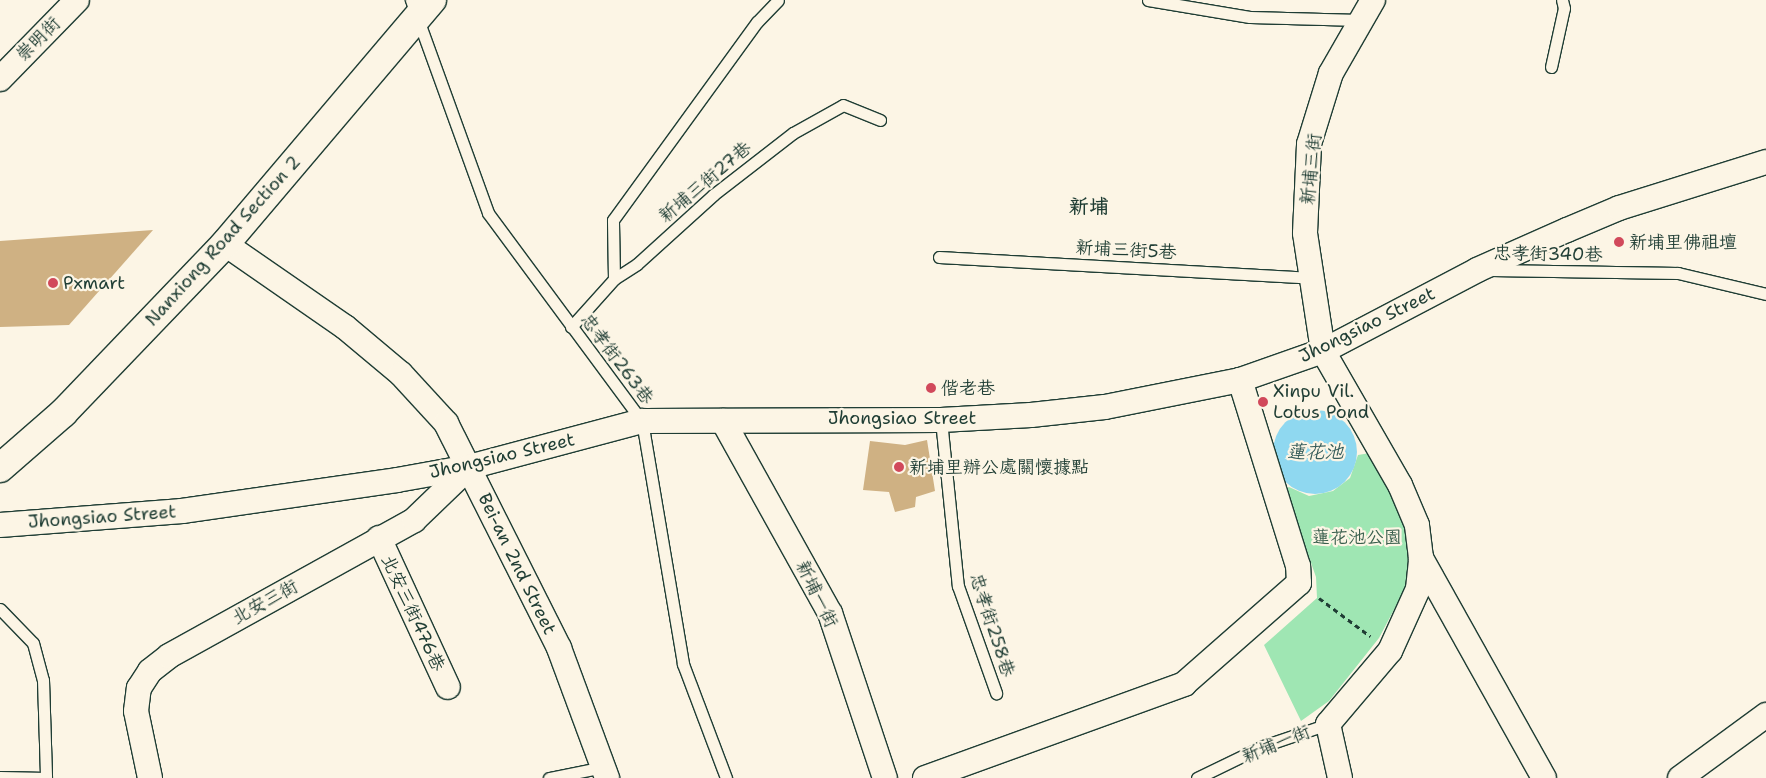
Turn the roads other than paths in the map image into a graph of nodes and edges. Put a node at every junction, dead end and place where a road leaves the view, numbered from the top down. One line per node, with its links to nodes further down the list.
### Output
1 (77, 0): 9 (street, 崇明街)
2 (778, 0): 16 (lane)
3 (1148, 0): 7 (lane)
4 (1373, 0): 7 (street, 新埔三街)
5 (1562, 0): 8 (lane)
6 (421, 5): 12 (main road, Nanxiong Road Section 2); 18 (lane, 忠孝街263巷)
7 (1360, 20): 15 (street, 新埔三街)
8 (1552, 67)
9 (0, 79)
10 (880, 120): 16 (lane, 新埔三街27巷)
11 (1766, 162): 14 (street, Jhongsiao Street)
12 (225, 244): 24 (street, Bei-an 2nd Street); 25 (main road, Nanxiong Road Section 2)
13 (939, 257): 15 (lane, 新埔三街5巷)
14 (1477, 270): 17 (lane, 忠孝街340巷); 19 (street, Jhongsiao Street)
15 (1312, 278): 19 (street, 新埔三街)
16 (614, 279): 18 (lane, 新埔三街27巷)
17 (1766, 294)
18 (572, 327): 22 (lane, 忠孝街263巷)
19 (1323, 351): 20 (street, Jhongsiao Street); 28 (street)
20 (1240, 380): 21 (street, Jhongsiao Street); 41 (street)
21 (941, 420): 23 (street, Jhongsiao Street); 31 (lane, 忠孝街258巷)
22 (642, 421): 23 (street, Jhongsiao Street); 24 (street, Jhongsiao Street); 39 (lane, 忠孝街263巷)
23 (724, 422): 40 (street, 新埔一街)
24 (469, 467): 26 (street, Jhongsiao Street); 27 (street, 北安三街); 34 (street, Bei-an 2nd Street)
25 (0, 468)
26 (0, 525)
27 (379, 538): 30 (street, 北安三街476巷); 37 (street, 北安三街)
28 (1421, 558): 33 (street); 44 (street)
29 (0, 609): 36 (lane)
30 (448, 687)
31 (996, 693)
32 (1765, 717): 45 (street)
33 (1328, 724): 42 (lane, 新埔一街); 43 (street)
34 (606, 772): 38 (lane)
35 (0, 777): 36 (lane)
36 (46, 778)
37 (150, 778)
38 (549, 778)
39 (726, 778)
40 (885, 778)
41 (925, 778)
42 (1197, 778)
43 (1340, 778)
44 (1544, 778)
45 (1680, 778)

